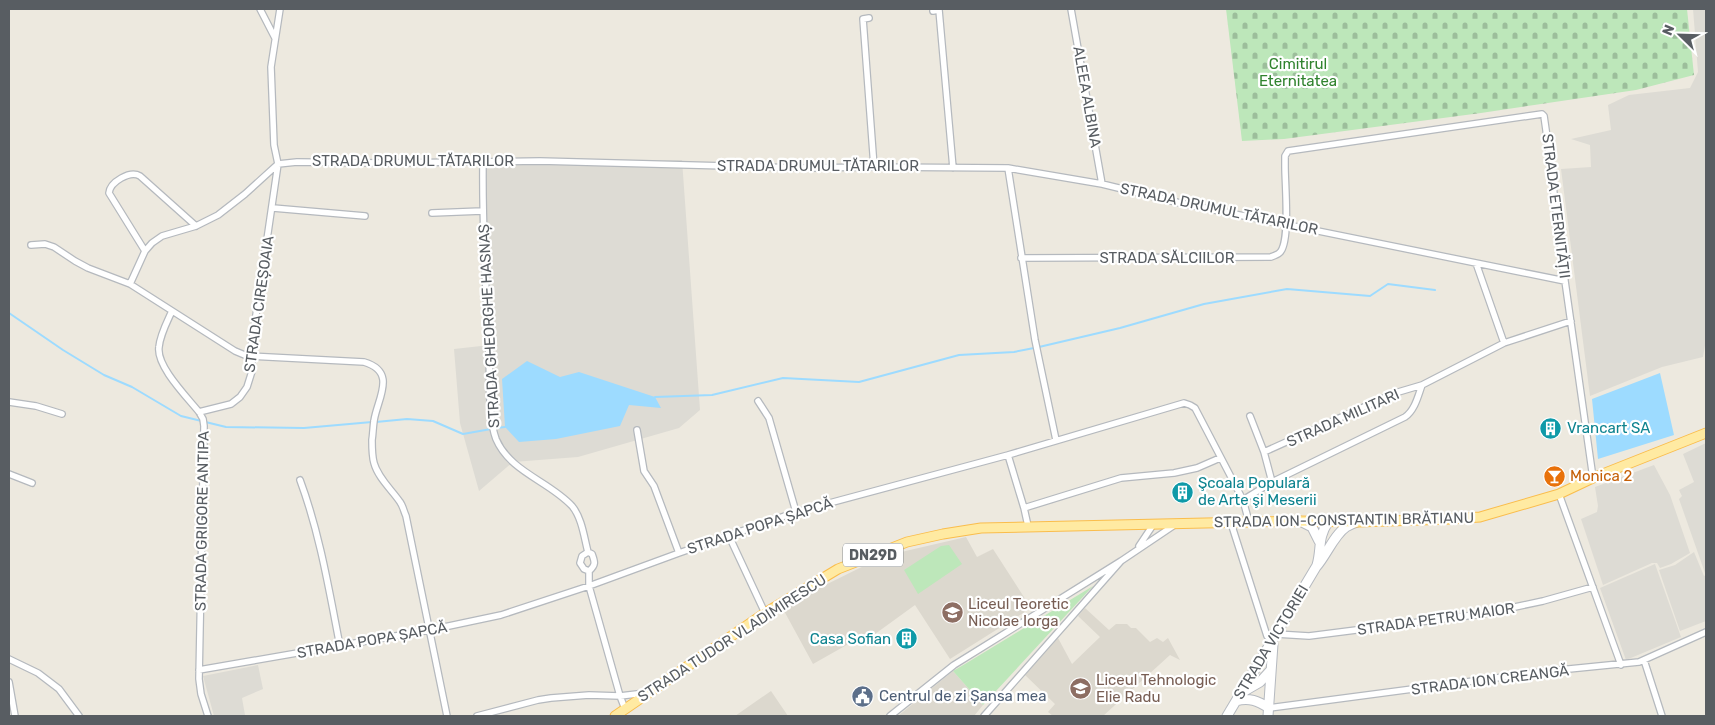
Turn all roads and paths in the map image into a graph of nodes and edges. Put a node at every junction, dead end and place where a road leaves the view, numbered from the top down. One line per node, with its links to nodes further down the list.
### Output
1 (260, 9): 6 (street)
2 (280, 9): 6 (street)
3 (1071, 9): 12 (street, ALEEA ALBINA)
4 (933, 11): 10 (street)
5 (869, 18): 9 (street)
6 (275, 38): 8 (street)
7 (483, 162): 8 (street, STRADA DRUMUL TĂTARILOR); 9 (street, STRADA DRUMUL TĂTARILOR); 14 (street, STRADA GHEORGHE HASNAȘ)
8 (278, 164): 13 (street, STRADA CIREȘOAIA); 18 (street)
9 (874, 167): 10 (street, STRADA DRUMUL TĂTARILOR)
10 (954, 168): 11 (street, STRADA DRUMUL TĂTARILOR)
11 (1008, 168): 12 (street, STRADA DRUMUL TĂTARILOR); 21 (street)
12 (1102, 184): 17 (street, STRADA DRUMUL TĂTARILOR)
13 (273, 208): 16 (street); 28 (street, STRADA CIREȘOAIA)
14 (482, 211): 15 (street); 62 (street, STRADA GHEORGHE HASNAȘ)
15 (432, 213)
16 (365, 216)
17 (1286, 223): 21 (street, STRADA SĂLCIILOR); 22 (street, STRADA DRUMUL TĂTARILOR); 23 (street, STRADA ETERNITĂȚII)
18 (196, 226): 20 (street); 20 (street)
19 (31, 245): 24 (street)
20 (145, 251): 24 (street)
21 (1021, 258): 37 (street)
22 (1476, 263): 23 (street, STRADA DRUMUL TĂTARILOR); 27 (street)
23 (1565, 280): 26 (street, STRADA ETERNITĂȚII)
24 (130, 284): 25 (street)
25 (172, 311): 28 (street); 32 (street, STRADA GRIGORE ANTIPA)
26 (1571, 321): 27 (street, STRADA MILITARI); 42 (street, STRADA ETERNITĂȚII)
27 (1504, 343): 29 (street, STRADA MILITARI)
28 (250, 356): 32 (street, STRADA CIREȘOAIA); 70 (street)
29 (1422, 385): 38 (street, STRADA MILITARI); 44 (street)
30 (758, 401): 49 (street)
31 (9, 402): 33 (street)
32 (199, 412): 77 (street, STRADA GRIGORE ANTIPA)
33 (62, 414)
34 (1250, 416): 38 (street)
35 (637, 430): 63 (street)
36 (1706, 433): 42 (main road, STRADA ION-CONSTANTIN BRĂTIANU / DN29D)
37 (1056, 440): 39 (street, STRADA POPA ȘAPCĂ); 40 (street, STRADA POPA ȘAPCĂ)
38 (1264, 452): 44 (street)
39 (1008, 455): 48 (street); 49 (street, STRADA POPA ȘAPCĂ)
40 (1220, 458): 47 (street, STRADA POPA ȘAPCĂ); 48 (street)
41 (9, 474): 45 (street)
42 (1594, 477): 46 (main road, STRADA ION-CONSTANTIN BRĂTIANU / DN29D)
43 (300, 480): 73 (street)
44 (1272, 482): 47 (street)
45 (32, 483)
46 (1559, 494): 53 (main road, STRADA ION-CONSTANTIN BRĂTIANU / DN29D); 68 (street)
47 (1243, 500): 51 (street, STRADA POPA ȘAPCĂ)
48 (1024, 508): 57 (street)
49 (796, 512): 58 (street, STRADA POPA ȘAPCĂ)
50 (1300, 521): 51 (main road, STRADA ION-CONSTANTIN BRĂTIANU / DN29D); 52 (main road, STRADA ION-CONSTANTIN BRĂTIANU / DN29D); 59 (main road)
51 (1249, 522): 54 (main road, STRADA ION-CONSTANTIN BRĂTIANU / DN29D)
52 (1328, 522): 53 (main road, STRADA ION-CONSTANTIN BRĂTIANU / DN29D); 59 (main road, STRADA VICTORIEI); 60 (main road)
53 (1357, 522): 60 (main road, STRADA VICTORIEI)
54 (1231, 523): 55 (main road, STRADA ION-CONSTANTIN BRĂTIANU / DN29D); 72 (street)
55 (1176, 524): 56 (main road, STRADA TUDOR VLADIMIRESCU / DN29D); 61 (street)
56 (1153, 525): 57 (main road, STRADA TUDOR VLADIMIRESCU / DN29D); 61 (street)
57 (1028, 526): 69 (main road, STRADA TUDOR VLADIMIRESCU / DN29D)
58 (729, 536): 63 (street, STRADA POPA ȘAPCĂ); 69 (street)
59 (1319, 541): 65 (main road, STRADA VICTORIEI)
60 (1331, 546): 65 (main road, STRADA VICTORIEI)
61 (1137, 550): 64 (street)
62 (588, 552): 66 (street); 66 (street, STRADA GHEORGHE HASNAȘ)
63 (679, 553): 67 (street, STRADA POPA ȘAPCĂ)
64 (1121, 561): 85 (street); 92 (street)
65 (1316, 567): 72 (main road, STRADA VICTORIEI)
66 (589, 571): 67 (street, STRADA GHEORGHE HASNAȘ)
67 (589, 586): 70 (street, STRADA POPA ȘAPCĂ); 81 (street, STRADA GHEORGHE HASNAȘ)
68 (1593, 588): 72 (street, STRADA PETRU MAIOR); 76 (street)
69 (764, 613): 80 (main road, STRADA TUDOR VLADIMIRESCU / DN29D)
70 (430, 630): 73 (street, STRADA POPA ȘAPCĂ); 89 (street)
71 (1706, 632): 75 (street, STRADA ION CREANGĂ)
72 (1274, 638): 78 (main road); 82 (main road, STRADA VICTORIEI)
73 (340, 646): 77 (street, STRADA POPA ȘAPCĂ)
74 (9, 660): 87 (street)
75 (1644, 660): 76 (street, STRADA ION CREANGĂ); 94 (street)
76 (1621, 665): 84 (street, STRADA ION CREANGĂ)
77 (199, 670): 88 (street, STRADA GRIGORE ANTIPA)
78 (1270, 671): 82 (main road); 84 (main road)
79 (9, 682): 86 (street)
80 (647, 693): 81 (street); 83 (main road, STRADA TUDOR VLADIMIRESCU / DN29D)
81 (620, 696): 83 (street, STRADA GHEORGHE HASNAȘ); 90 (street)
82 (1238, 697): 84 (main road); 93 (main road, STRADA VICTORIEI)
83 (625, 709): 91 (main road, STRADA TUDOR VLADIMIRESCU / DN29D)
84 (1268, 712)
85 (986, 715)
86 (15, 716)
87 (79, 716)
88 (208, 716)
89 (447, 716)
90 (477, 716)
91 (615, 716)
92 (890, 716)
93 (1227, 716)
94 (1662, 716)

